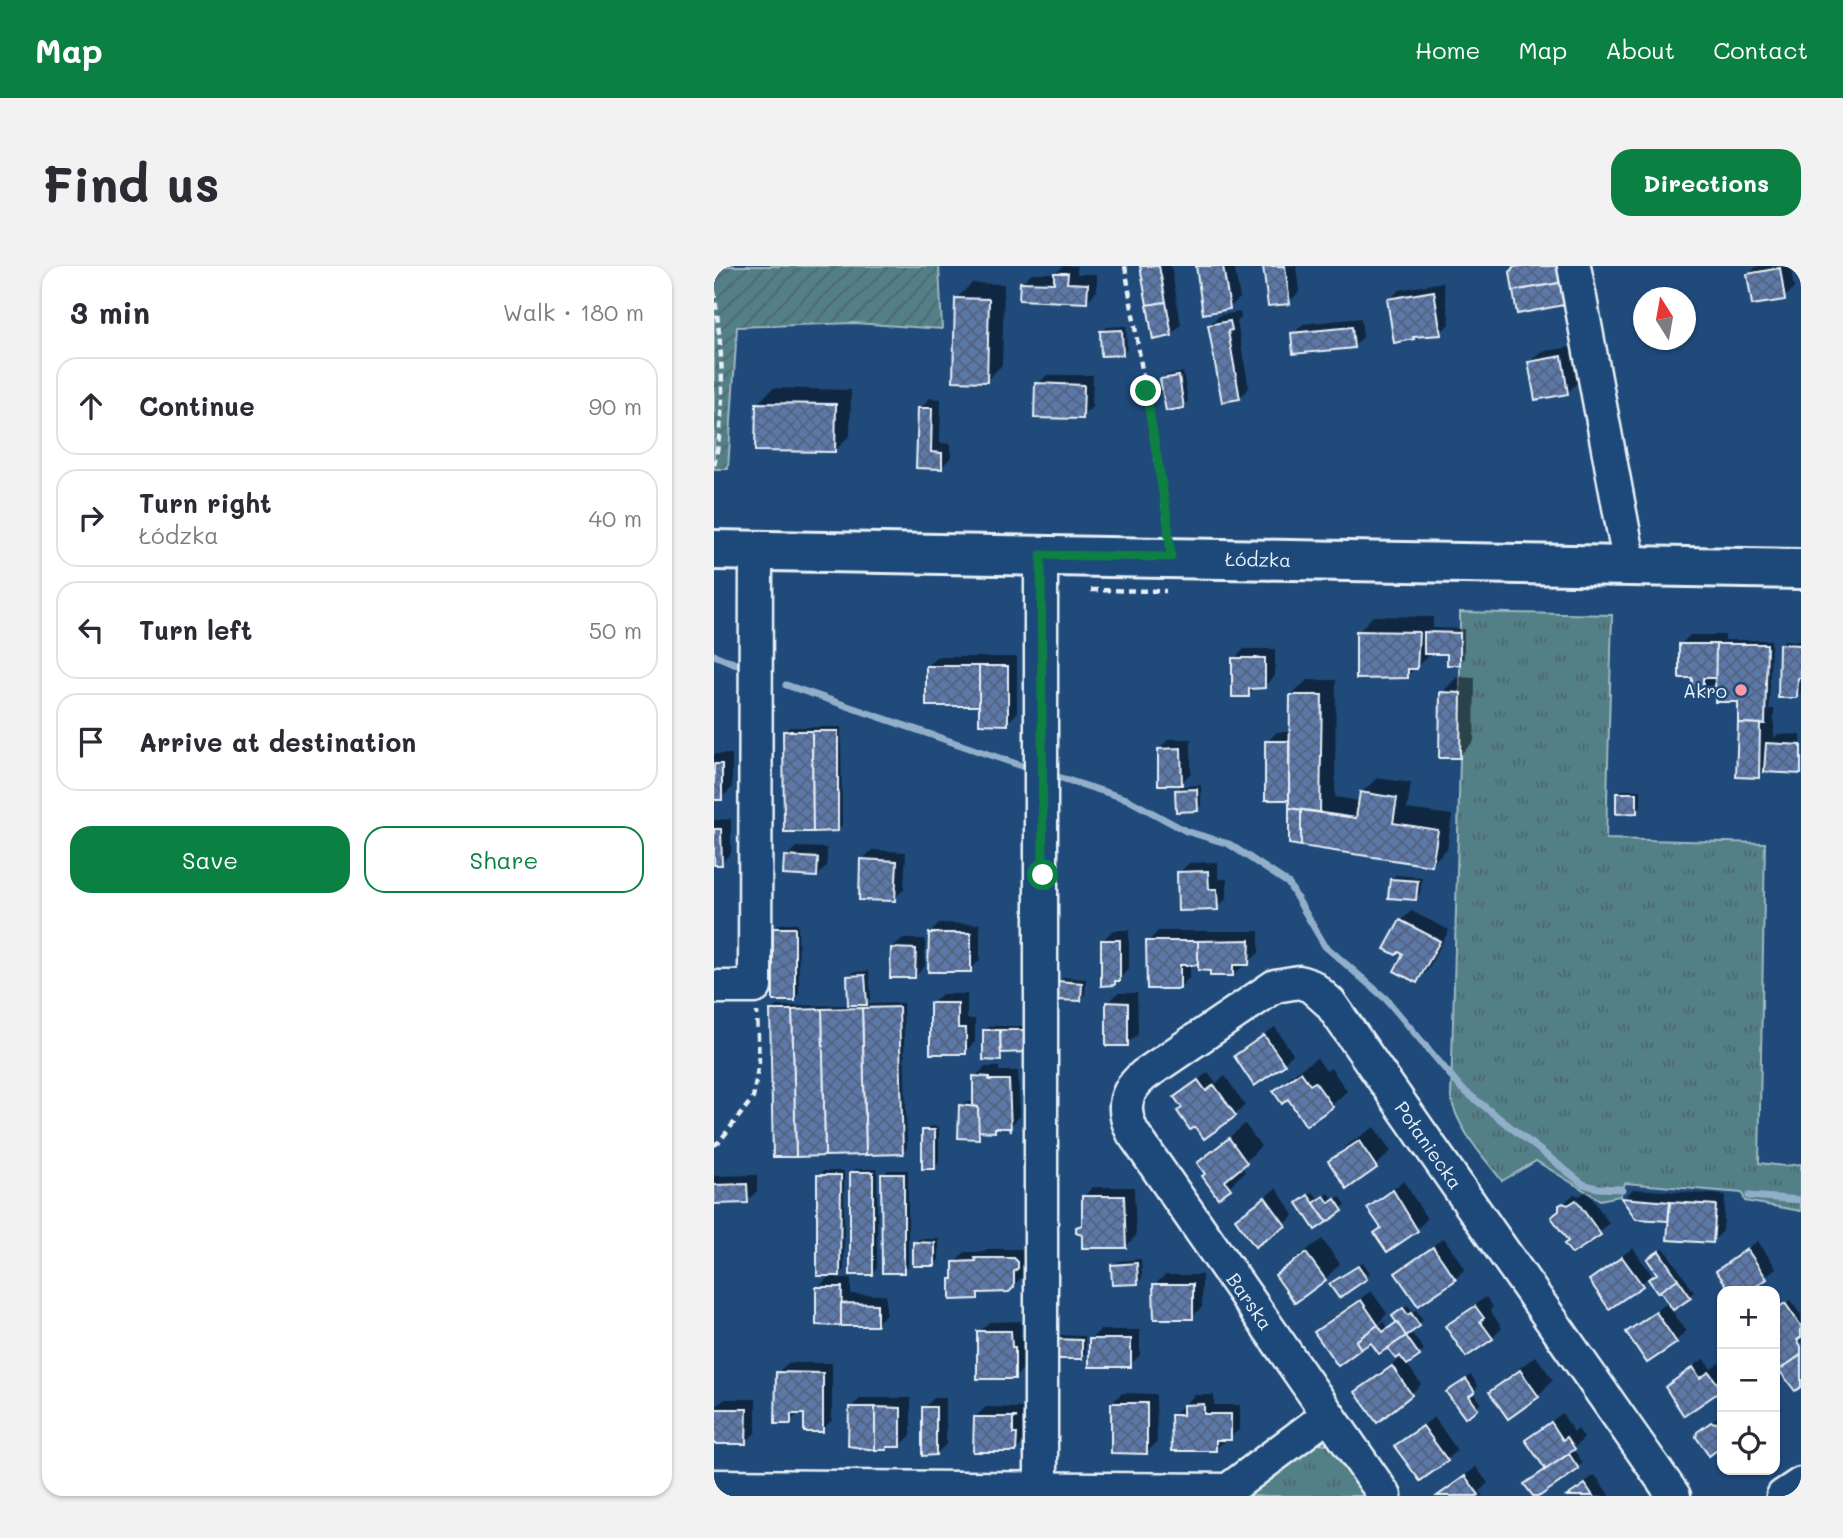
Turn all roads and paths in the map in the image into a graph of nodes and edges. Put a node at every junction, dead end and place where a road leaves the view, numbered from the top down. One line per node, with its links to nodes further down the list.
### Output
1 (1125, 266): 8 (path)
2 (1574, 266): 9 (street)
3 (714, 291): 4 (path)
4 (714, 466)
5 (714, 550): 6 (main road, Łódzka)
6 (756, 550): 7 (main road, Łódzka); 12 (street)
7 (1041, 555): 8 (main road, Łódzka); 18 (street)
8 (1171, 557): 9 (main road, Łódzka)
9 (1630, 566): 10 (main road, Łódzka)
10 (1801, 569)
11 (714, 987): 12 (street)
12 (755, 987): 14 (path)
13 (1125, 1102): 15 (street, Barska); 21 (street, Połaniecka)
14 (714, 1146)
15 (1328, 1415): 19 (street); 20 (street, Barska)
16 (1801, 1484): 22 (street)
17 (714, 1486): 18 (street)
18 (1041, 1489): 19 (street)
19 (1228, 1493)
20 (1385, 1496)
21 (1674, 1496)
22 (1783, 1496)

